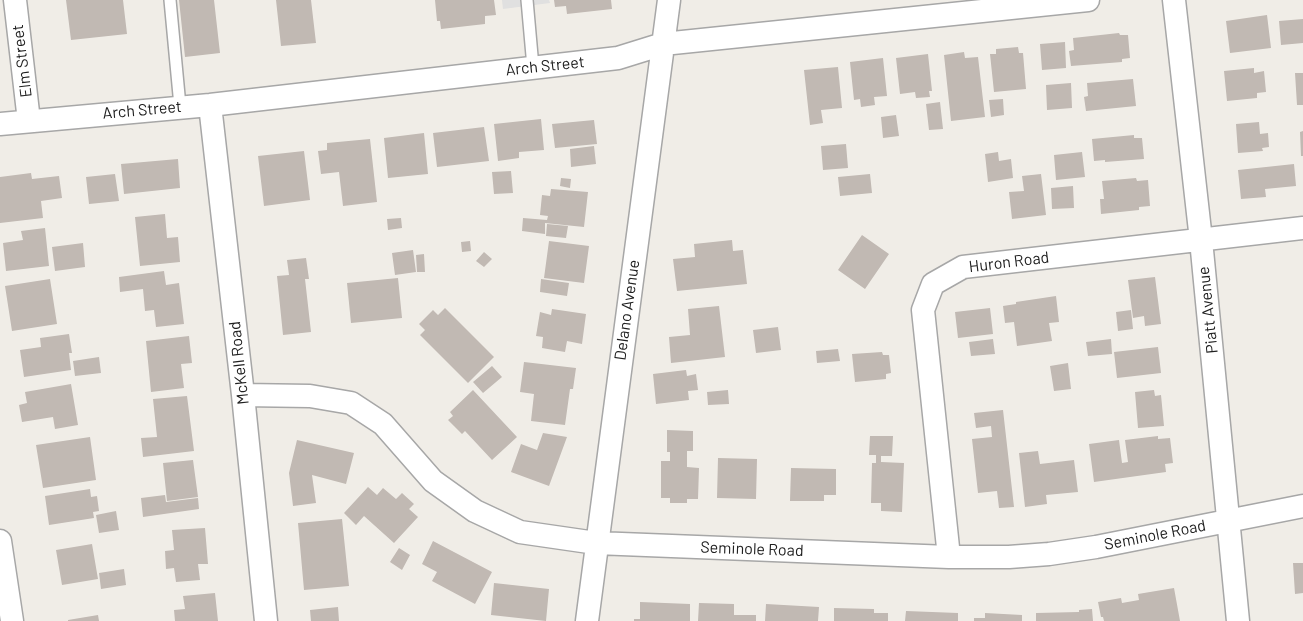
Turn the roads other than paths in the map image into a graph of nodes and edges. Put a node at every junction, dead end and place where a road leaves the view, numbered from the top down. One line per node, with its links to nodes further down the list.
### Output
1 (15, 0): 11 (street, Elm Street)
2 (170, 0): 10 (lane)
3 (527, 0): 8 (lane)
4 (669, 0): 7 (street, Delano Avenue)
5 (1088, 0): 7 (street, Arch Street)
6 (1174, 0): 14 (street, Piatt Avenue)
7 (663, 44): 8 (street, Arch Street); 19 (street, Delano Avenue)
8 (533, 67): 9 (street, Arch Street)
9 (210, 105): 10 (street, Arch Street); 15 (street, McKell Road)
10 (180, 106): 11 (street, Arch Street)
11 (29, 121): 12 (street, Arch Street)
12 (0, 124)
13 (1303, 228): 14 (street, Huron Road)
14 (1201, 240): 17 (street, Piatt Avenue); 20 (street, Huron Road)
15 (243, 395): 19 (street, Seminole Road); 22 (street, McKell Road)
16 (1303, 506): 17 (street, Seminole Road)
17 (1229, 520): 20 (street, Seminole Road); 24 (street, Piatt Avenue)
18 (0, 541): 21 (street)
19 (596, 543): 20 (street, Seminole Road); 23 (street, Delano Avenue)
20 (949, 557)
21 (12, 621)
22 (266, 621)
23 (587, 621)
24 (1238, 621)

